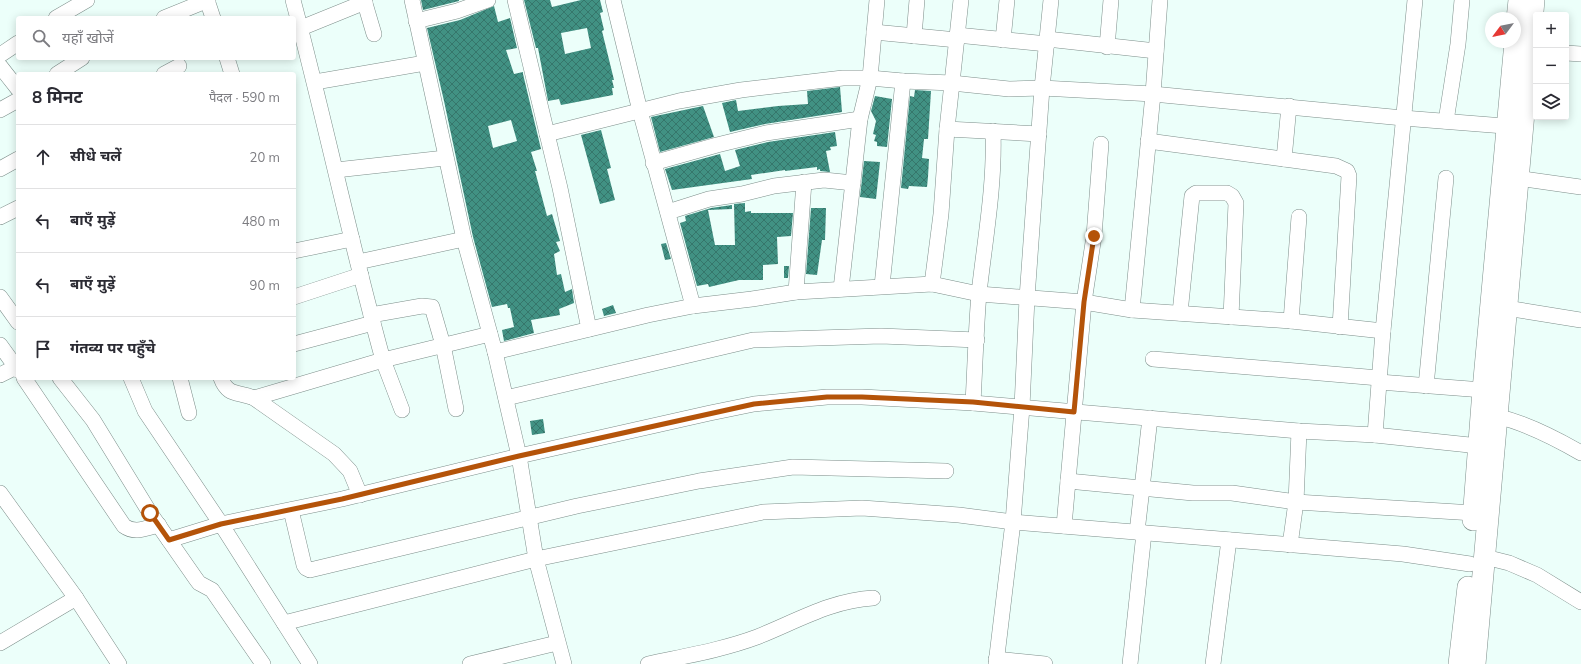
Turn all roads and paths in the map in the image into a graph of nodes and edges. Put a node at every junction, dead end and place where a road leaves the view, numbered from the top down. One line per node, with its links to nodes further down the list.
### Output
1 (87, 0): 21 (street)
2 (208, 0): 22 (street); 23 (street)
3 (293, 0): 25 (street)
4 (412, 0): 24 (street)
5 (488, 0): 20 (street)
6 (515, 0): 64 (street)
7 (613, 0): 57 (street)
8 (877, 0): 26 (street)
9 (917, 0): 28 (street)
10 (961, 0): 29 (street)
11 (1007, 0): 30 (street)
12 (1051, 0): 31 (street)
13 (1111, 0): 34 (street)
14 (1160, 0): 35 (street)
15 (1415, 0): 58 (street)
16 (1462, 0): 60 (street)
17 (1519, 0): 33 (street)
18 (1534, 0): 33 (street)
19 (364, 1): 25 (street); 27 (street)
20 (467, 4): 24 (street)
21 (59, 16)
22 (169, 16)
23 (212, 16)
24 (416, 20): 41 (street)
25 (301, 28): 49 (street)
26 (874, 32): 28 (street); 47 (street)
27 (374, 34)
28 (914, 36): 29 (street)
29 (957, 38): 30 (street); 50 (street)
30 (1003, 40): 31 (street)
31 (1047, 42): 34 (street); 52 (street)
32 (16, 44): 38 (street)
33 (1524, 46): 61 (street)
34 (1107, 47): 35 (street)
35 (1156, 51): 53 (street)
36 (1569, 53): 37 (street)
37 (1581, 54)
38 (0, 56)
39 (79, 60): 44 (street)
40 (228, 60): 46 (street)
41 (425, 63): 49 (street); 68 (street)
42 (0, 66): 51 (street)
43 (179, 66): 45 (street)
44 (60, 72)
45 (168, 72)
46 (231, 72)
47 (870, 78): 48 (street); 57 (street); 59 (street)
48 (903, 81): 50 (street); 88 (street)
49 (315, 82): 73 (street)
50 (952, 83): 52 (street); 62 (street)
51 (16, 86)
52 (1042, 88): 53 (street); 65 (street)
53 (1153, 94): 55 (street); 66 (street)
54 (16, 101): 56 (street)
55 (1289, 106): 58 (street); 69 (street)
56 (0, 110)
57 (640, 111): 64 (street); 71 (street)
58 (1403, 118): 60 (street); 107 (street)
59 (860, 119): 71 (street); 77 (street)
60 (1446, 121): 61 (street)
61 (1515, 127): 75 (street); 126 (street)
62 (947, 129): 63 (street); 87 (street)
63 (993, 131): 65 (street); 91 (street)
64 (548, 134): 106 (street)
65 (1039, 134): 94 (street)
66 (1148, 141): 69 (street); 98 (street)
67 (1101, 144): 95 (street)
68 (445, 158): 73 (street); 84 (street)
69 (1284, 159): 105 (street)
70 (16, 160): 72 (street)
71 (653, 163): 80 (street)
72 (0, 169)
73 (336, 170): 83 (street)
74 (1446, 178): 125 (street)
75 (1517, 178): 78 (street); 97 (street)
76 (804, 182): 77 (street); 80 (street); 90 (street)
77 (852, 183): 89 (street)
78 (1581, 187)
79 (16, 209): 81 (street)
80 (668, 212): 96 (street)
81 (0, 217)
82 (1299, 217): 104 (street)
83 (352, 239): 85 (street); 86 (street)
84 (464, 239): 86 (street); 108 (street)
85 (296, 251)
86 (359, 269): 92 (street); 102 (street)
87 (932, 284): 88 (street); 91 (street)
88 (882, 286): 89 (street)
89 (841, 289): 90 (street)
90 (796, 292): 96 (street)
91 (979, 294): 94 (street); 109 (street)
92 (296, 295)
93 (0, 298): 101 (street)
94 (1027, 298): 95 (street); 130 (street)
95 (1084, 302): 98 (street); 133 (street)
96 (693, 306): 106 (street)
97 (1506, 308): 103 (street); 137 (street)
98 (1132, 310): 99 (street)
99 (1180, 313): 100 (street); 100 (street)
100 (1231, 317): 104 (street)
101 (16, 319)
102 (372, 319): 110 (street); 112 (street); 115 (street)
103 (1581, 320)
104 (1290, 321): 105 (street)
105 (1340, 327): 107 (street)
106 (589, 329): 113 (street)
107 (1383, 332): 124 (street)
108 (490, 334): 112 (street); 113 (street)
109 (976, 340): 128 (street); 129 (street)
110 (296, 343)
111 (0, 345): 116 (street)
112 (443, 345): 115 (street); 132 (street)
113 (495, 352): 128 (street)
114 (1153, 359): 124 (street)
115 (383, 360): 127 (street); 131 (street)
116 (16, 368)
117 (16, 372): 118 (street)
118 (0, 375)
119 (24, 380): 152 (street)
120 (62, 380): 152 (street)
121 (132, 380): 151 (street)
122 (181, 380): 134 (street)
123 (222, 380): 127 (street)
124 (1379, 380): 125 (street); 138 (street)
125 (1426, 386): 126 (street)
126 (1483, 390): 137 (street)
127 (254, 398): 145 (street)
128 (506, 398): 140 (street)
129 (973, 402): 130 (street); 140 (street)
130 (1022, 407): 133 (street); 150 (street)
131 (402, 410)
132 (456, 410)
133 (1074, 412): 135 (street); 142 (street)
134 (189, 413)
135 (1150, 418): 136 (street); 143 (street)
136 (1299, 431): 138 (street); 146 (street)
137 (1487, 432): 138 (street); 139 (street); 148 (street); 159 (street)
138 (1375, 435)
139 (1581, 453)
140 (519, 456): 145 (street); 149 (street)
141 (946, 471): 149 (street)
142 (1068, 481): 143 (street); 153 (street)
143 (1142, 488): 146 (street); 154 (street)
144 (0, 493): 160 (street)
145 (360, 495): 147 (street)
146 (1296, 502): 148 (street); 157 (street)
147 (290, 510): 149 (street); 151 (street)
148 (1474, 513): 159 (street)
149 (529, 517): 158 (street)
150 (1013, 522): 153 (street); 158 (street); 166 (street)
151 (221, 524): 155 (street); 163 (street)
152 (159, 525): 155 (street)
153 (1064, 526): 154 (street)
154 (1140, 532): 156 (street); 174 (street)
155 (169, 540): 168 (street)
156 (1229, 540): 157 (street); 175 (street)
157 (1290, 545): 159 (street)
158 (536, 559): 163 (street); 165 (street)
159 (1477, 561): 162 (street); 176 (street); 177 (street)
160 (76, 598): 164 (street); 167 (street)
161 (873, 598): 172 (street)
162 (1581, 602)
163 (284, 623): 169 (street)
164 (0, 643)
165 (557, 643): 170 (street); 171 (street)
166 (996, 662): 173 (street)
167 (119, 664)
168 (263, 664)
169 (310, 664)
170 (470, 664)
171 (564, 664)
172 (648, 664)
173 (1045, 664)
174 (1130, 664)
175 (1213, 664)
176 (1459, 664)
177 (1475, 664)

